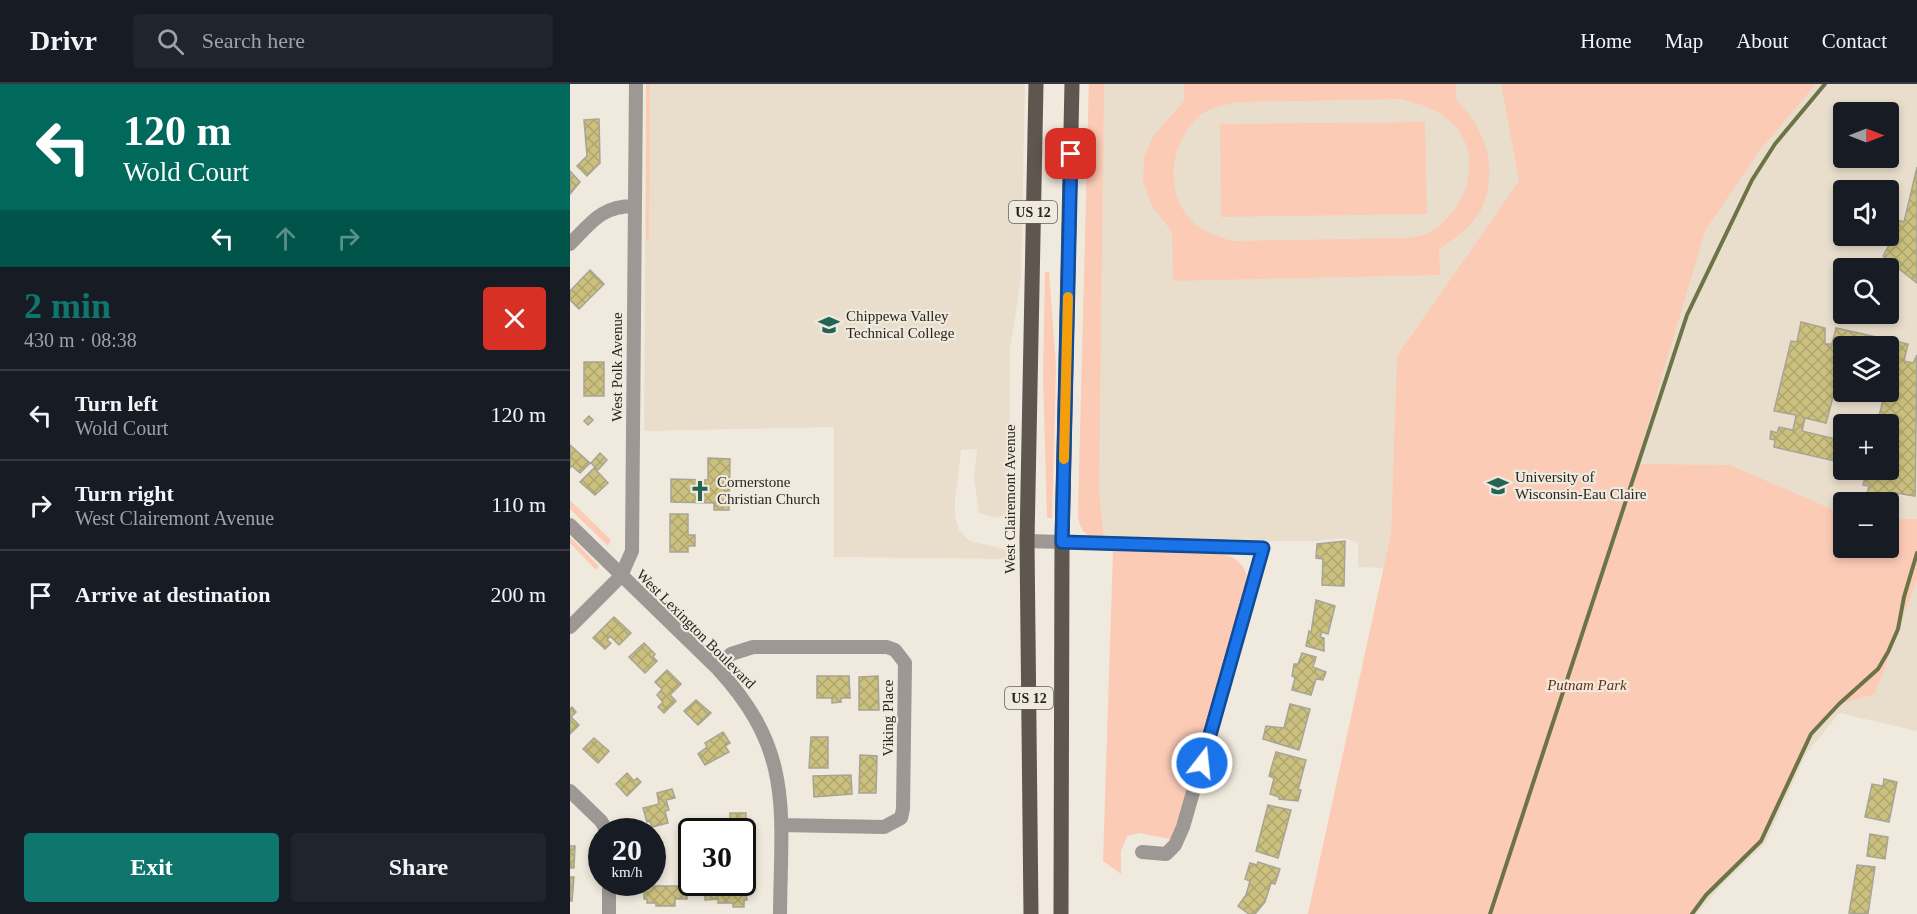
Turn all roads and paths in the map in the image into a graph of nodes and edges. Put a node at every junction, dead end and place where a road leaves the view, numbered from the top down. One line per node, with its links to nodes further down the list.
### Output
1 (636, 84): 4 (street, West Polk Avenue)
2 (1036, 84): 7 (main road, West Clairemont Avenue / US 12)
3 (1072, 84): 8 (main road, US 12)
4 (634, 206): 5 (street); 9 (street, West Polk Avenue)
5 (570, 244)
6 (570, 525): 9 (street, West Lexington Boulevard)
7 (1027, 541): 8 (street); 19 (main road, West Clairemont Avenue / US 12)
8 (1062, 542): 15 (street); 20 (main road, US 12)
9 (621, 576): 10 (street, West Polk Avenue); 11 (street, West Lexington Boulevard)
10 (570, 627)
11 (717, 668): 14 (street, West Lexington Boulevard); 14 (street, Viking Place)
12 (570, 791): 13 (street)
13 (598, 818)
14 (781, 825): 18 (street, West Lexington Boulevard)
15 (1142, 852)
16 (609, 896): 17 (street)
17 (609, 914)
18 (780, 914)
19 (1031, 914)
20 (1061, 914)

